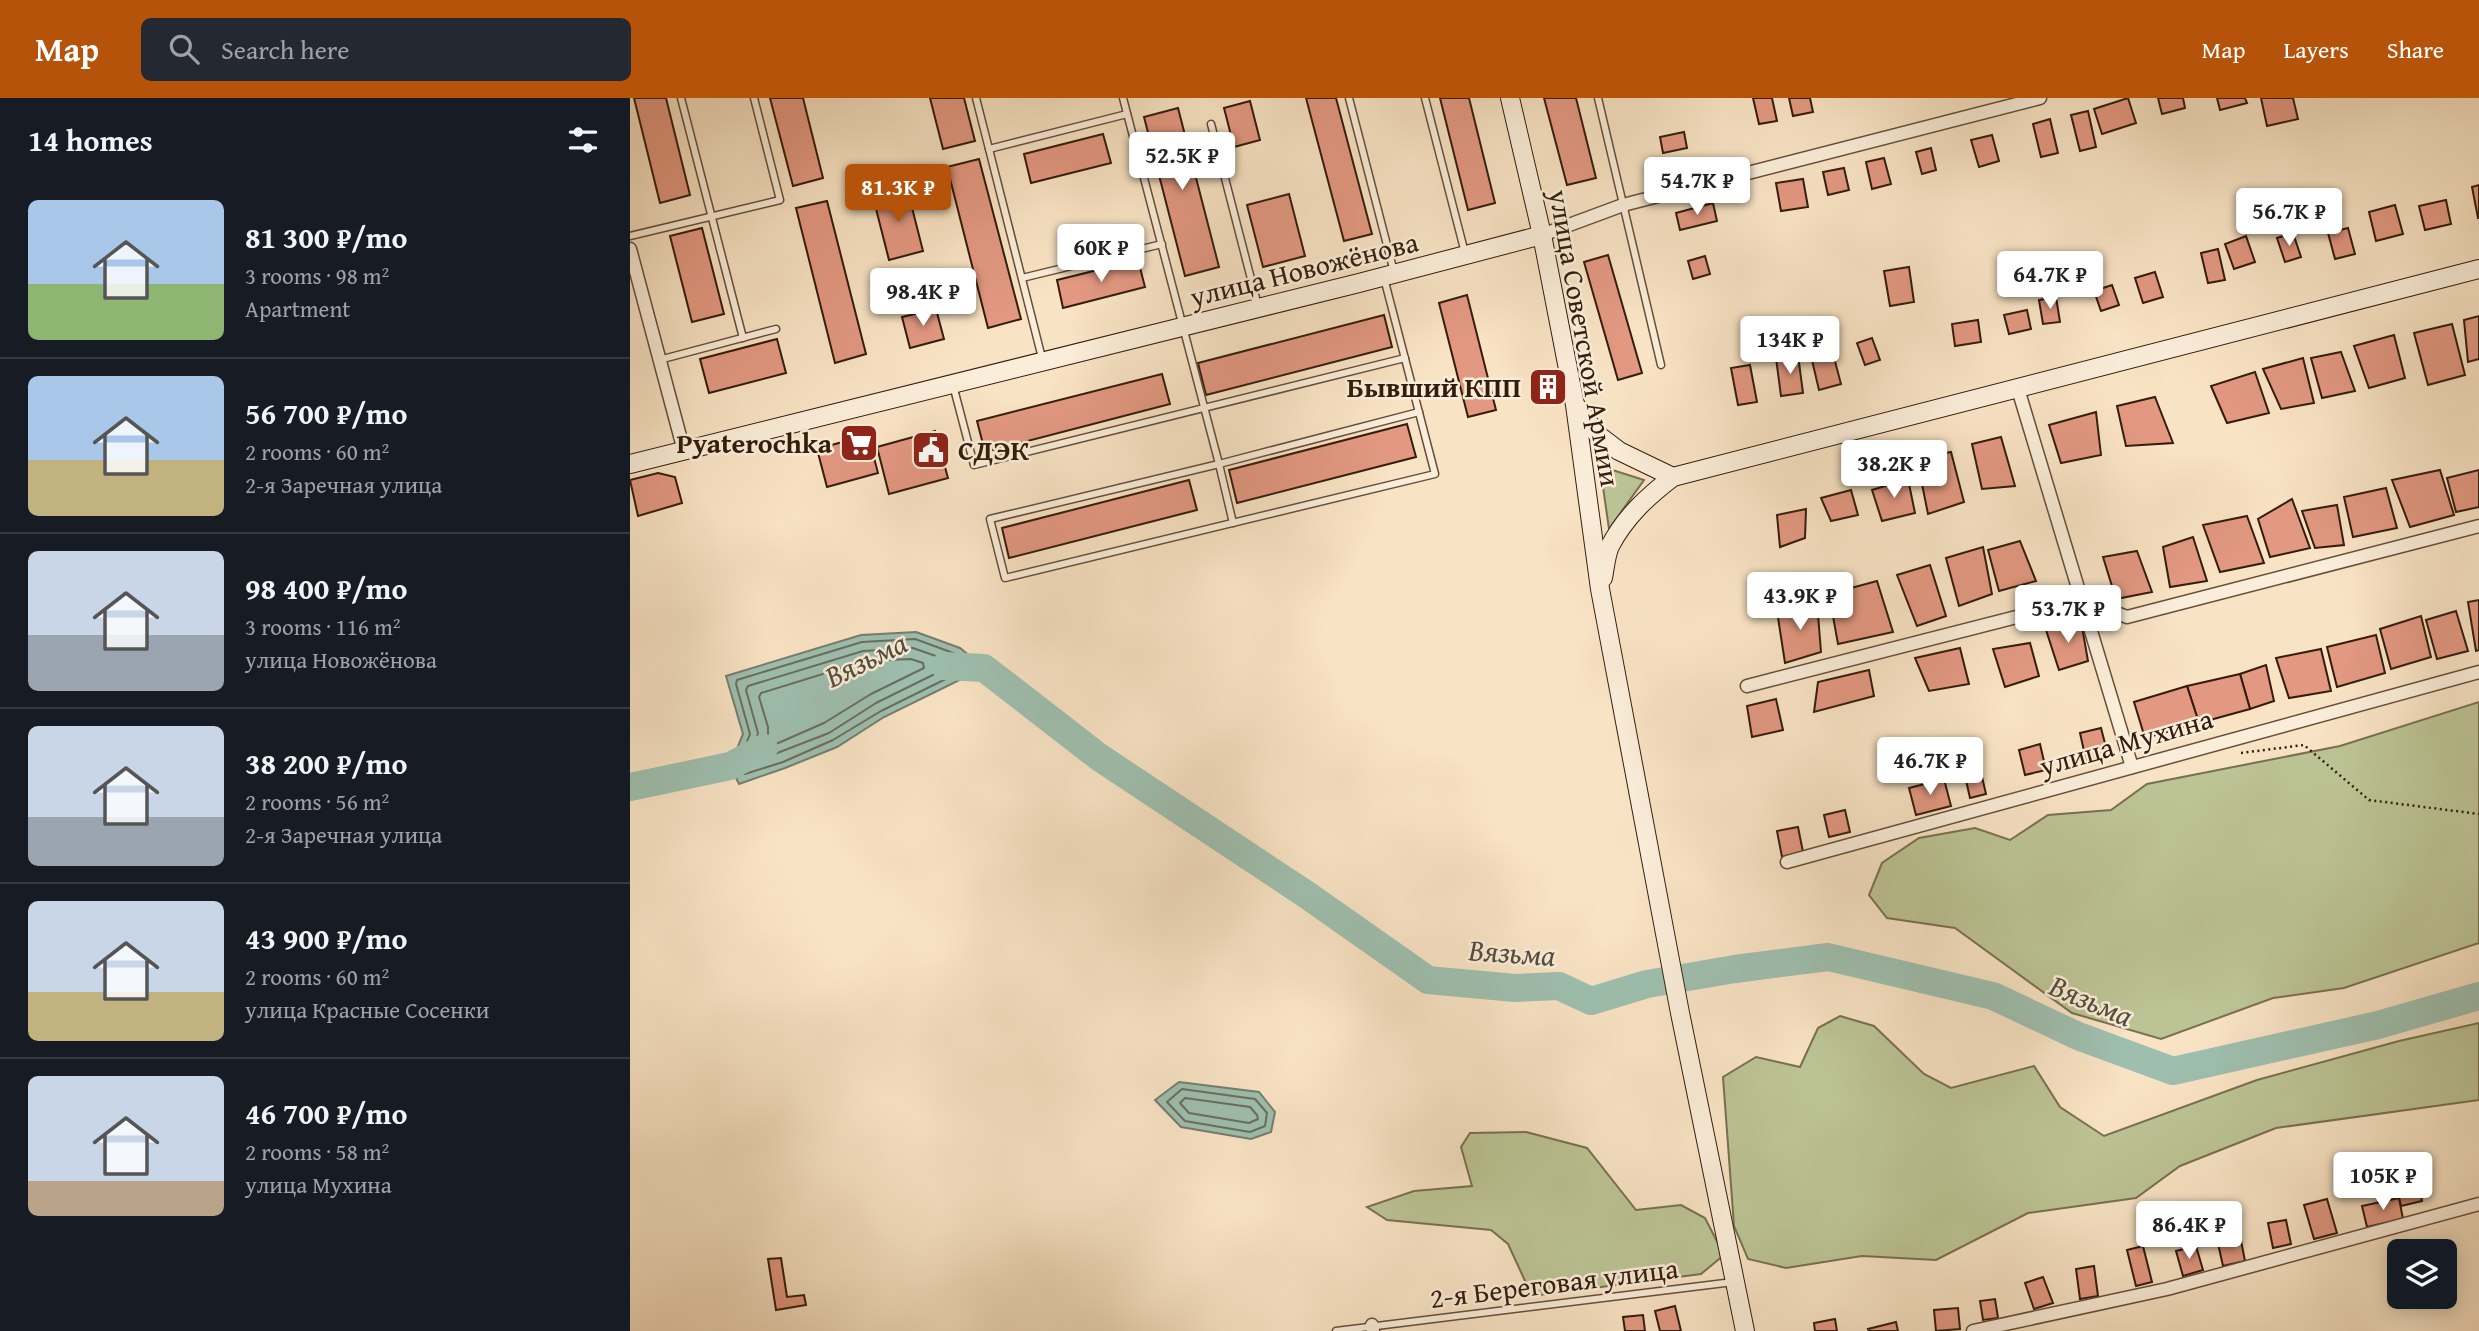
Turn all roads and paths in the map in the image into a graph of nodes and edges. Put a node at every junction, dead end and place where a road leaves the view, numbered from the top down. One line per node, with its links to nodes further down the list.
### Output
1 (681, 98): 14 (lane)
2 (754, 98): 14 (lane)
3 (976, 98): 12 (lane)
4 (1123, 98): 10 (lane)
5 (1349, 98): 21 (lane)
6 (1426, 98): 19 (lane)
7 (1510, 98): 15 (main road, улица Советской Армии)
8 (1598, 98): 13 (lane)
9 (2040, 98): 13 (street)
10 (1128, 114): 12 (lane); 17 (lane)
11 (1211, 124): 23 (lane)
12 (989, 149): 22 (lane)
13 (1623, 205): 15 (street); 30 (lane)
14 (712, 216): 16 (lane); 26 (lane)
15 (1542, 234): 19 (main road, улица Новожёнова); 33 (main road, улица Советской Армии)
16 (630, 236)
17 (1162, 244): 22 (lane); 24 (lane)
18 (630, 249): 28 (street)
19 (1466, 255): 21 (main road, улица Новожёнова)
20 (2479, 269): 32 (main road)
21 (1389, 275): 23 (main road, улица Новожёнова); 27 (lane)
22 (1022, 278): 29 (lane)
23 (1258, 308): 24 (main road, улица Новожёнова)
24 (1184, 326): 29 (main road, улица Новожёнова); 34 (lane)
25 (776, 329): 26 (lane)
26 (743, 338): 28 (lane)
27 (1405, 358): 34 (lane); 35 (lane)
28 (659, 360): 36 (street)
29 (1043, 362): 31 (main road, улица Новожёнова)
30 (1661, 365)
31 (953, 384): 34 (lane); 36 (main road, улица Новожёнова)
32 (2018, 389): 39 (main road); 43 (street)
33 (1575, 405): 39 (main road); 42 (main road, улица Советской Армии)
34 (1204, 408): 38 (lane)
35 (1419, 412): 38 (lane); 40 (lane)
36 (684, 451): 37 (main road, улица Новожёнова)
37 (630, 464)
38 (1219, 464): 40 (lane); 40 (lane)
39 (1673, 477): 42 (main road)
40 (1233, 523)
41 (2479, 526): 43 (street)
42 (1600, 589): 51 (main road, улица Советской Армии)
43 (2083, 600): 45 (street); 47 (street)
44 (2479, 672): 47 (street, улица Мухина)
45 (1747, 686)
46 (2238, 754): 48 (path)
47 (2132, 766): 49 (street, улица Мухина)
48 (2479, 814)
49 (1787, 862)
50 (2479, 1204): 55 (street)
51 (1735, 1282): 52 (lane, 2-я Береговая улица); 54 (main road, улица Советской Армии)
52 (1372, 1328): 53 (lane, 2-я Береговая улица)
53 (1336, 1331)
54 (1745, 1331)
55 (1973, 1331)

